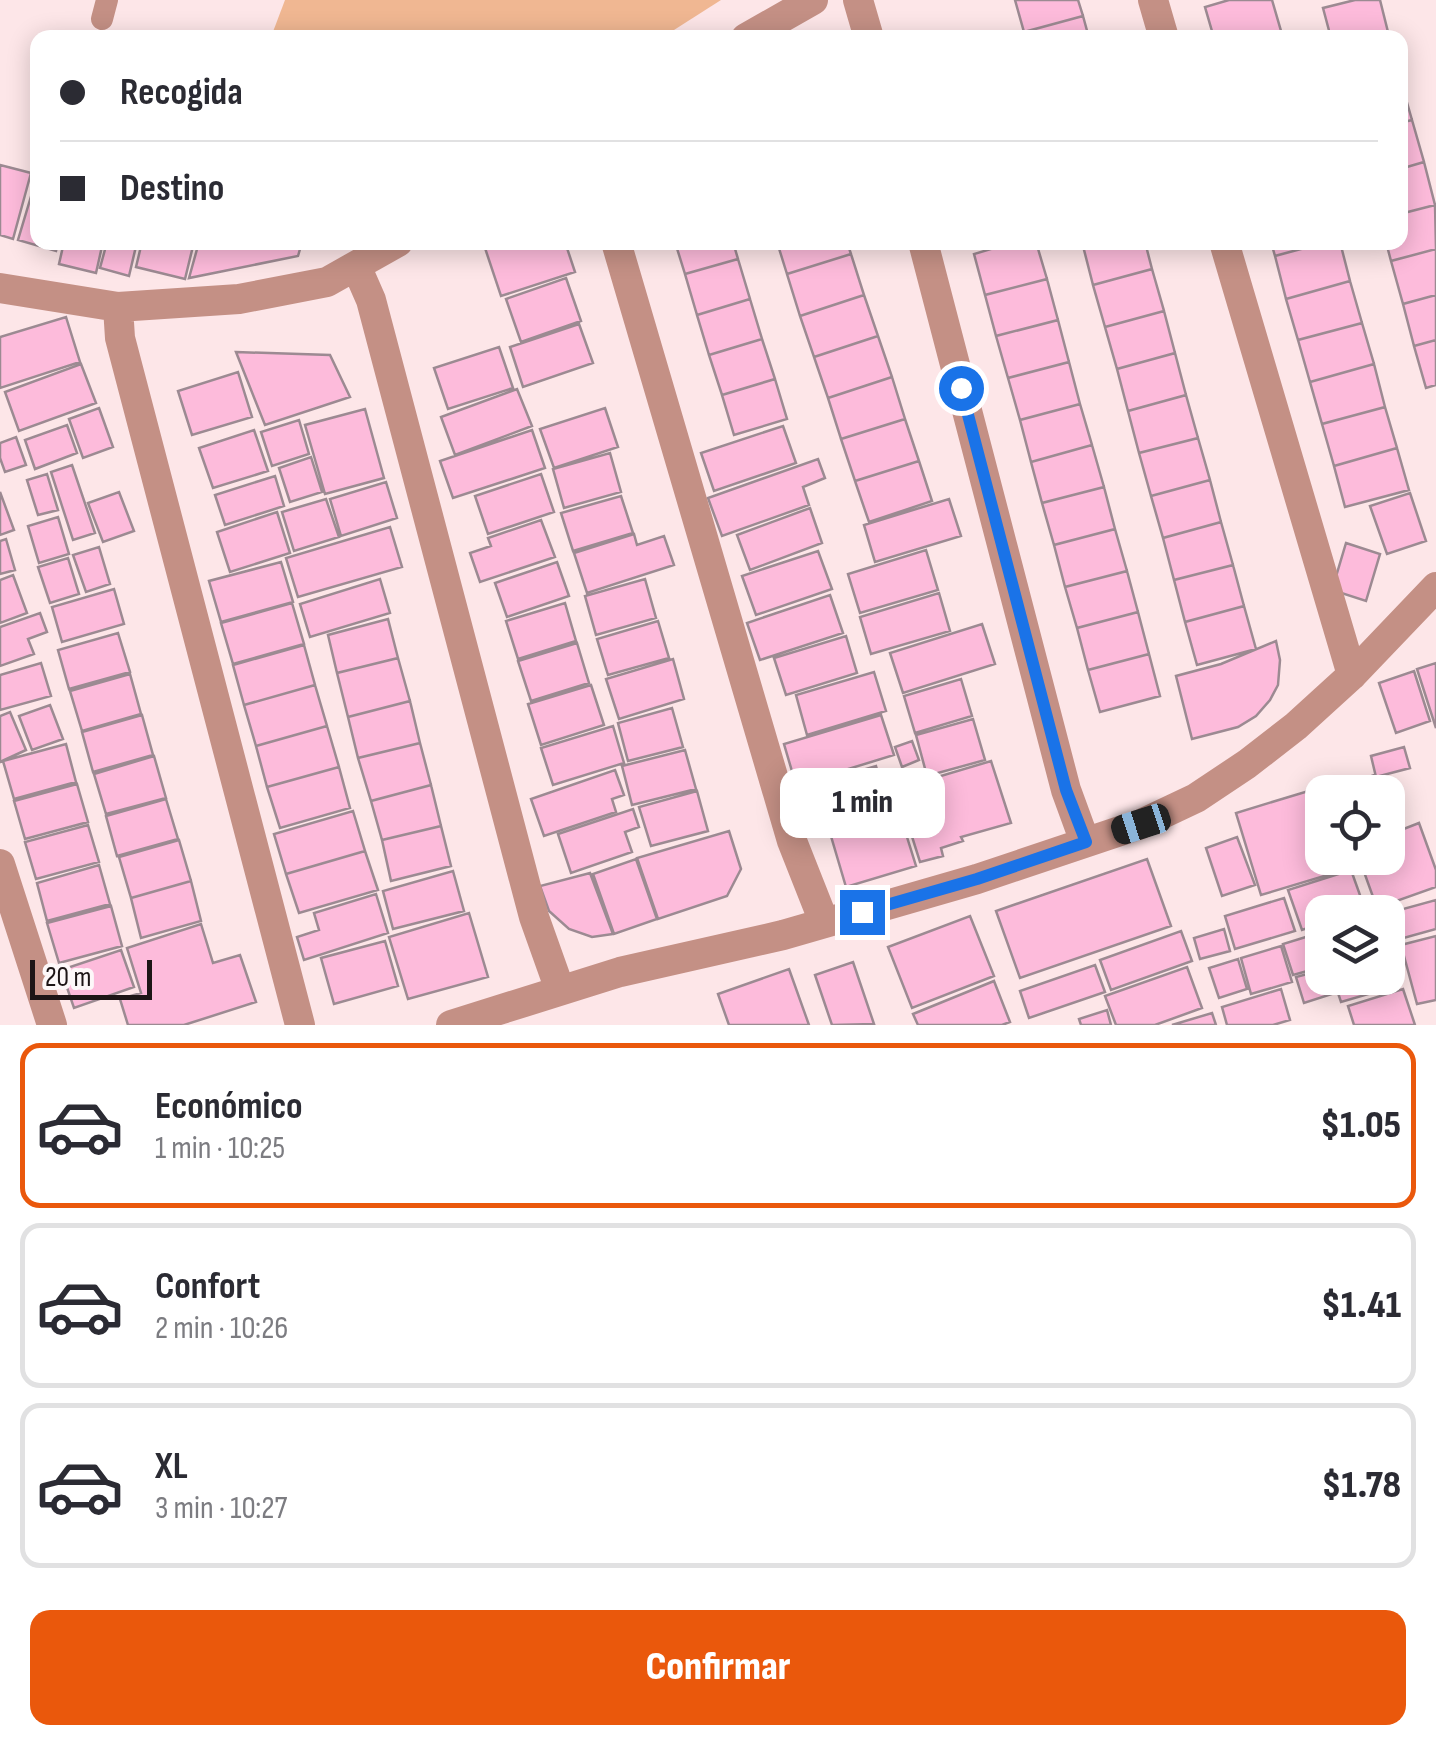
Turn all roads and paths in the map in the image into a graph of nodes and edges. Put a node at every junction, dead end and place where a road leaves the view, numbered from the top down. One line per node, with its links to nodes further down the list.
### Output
1 (813, 0): 4 (street)
2 (858, 0): 5 (street)
3 (1153, 0): 6 (street)
4 (760, 30)
5 (867, 30)
6 (1162, 30)
7 (385, 250): 11 (street)
8 (618, 250): 18 (street)
9 (925, 250): 16 (street)
10 (1226, 250): 15 (street)
11 (357, 268): 13 (street); 19 (street)
12 (0, 288): 13 (street)
13 (118, 307): 21 (street)
14 (1436, 588): 15 (street)
15 (1352, 675): 16 (street)
16 (1086, 842): 18 (street)
17 (0, 864): 20 (street)
18 (824, 922): 19 (street)
19 (560, 990): 22 (street)
20 (52, 1025)
21 (300, 1025)
22 (452, 1025)

